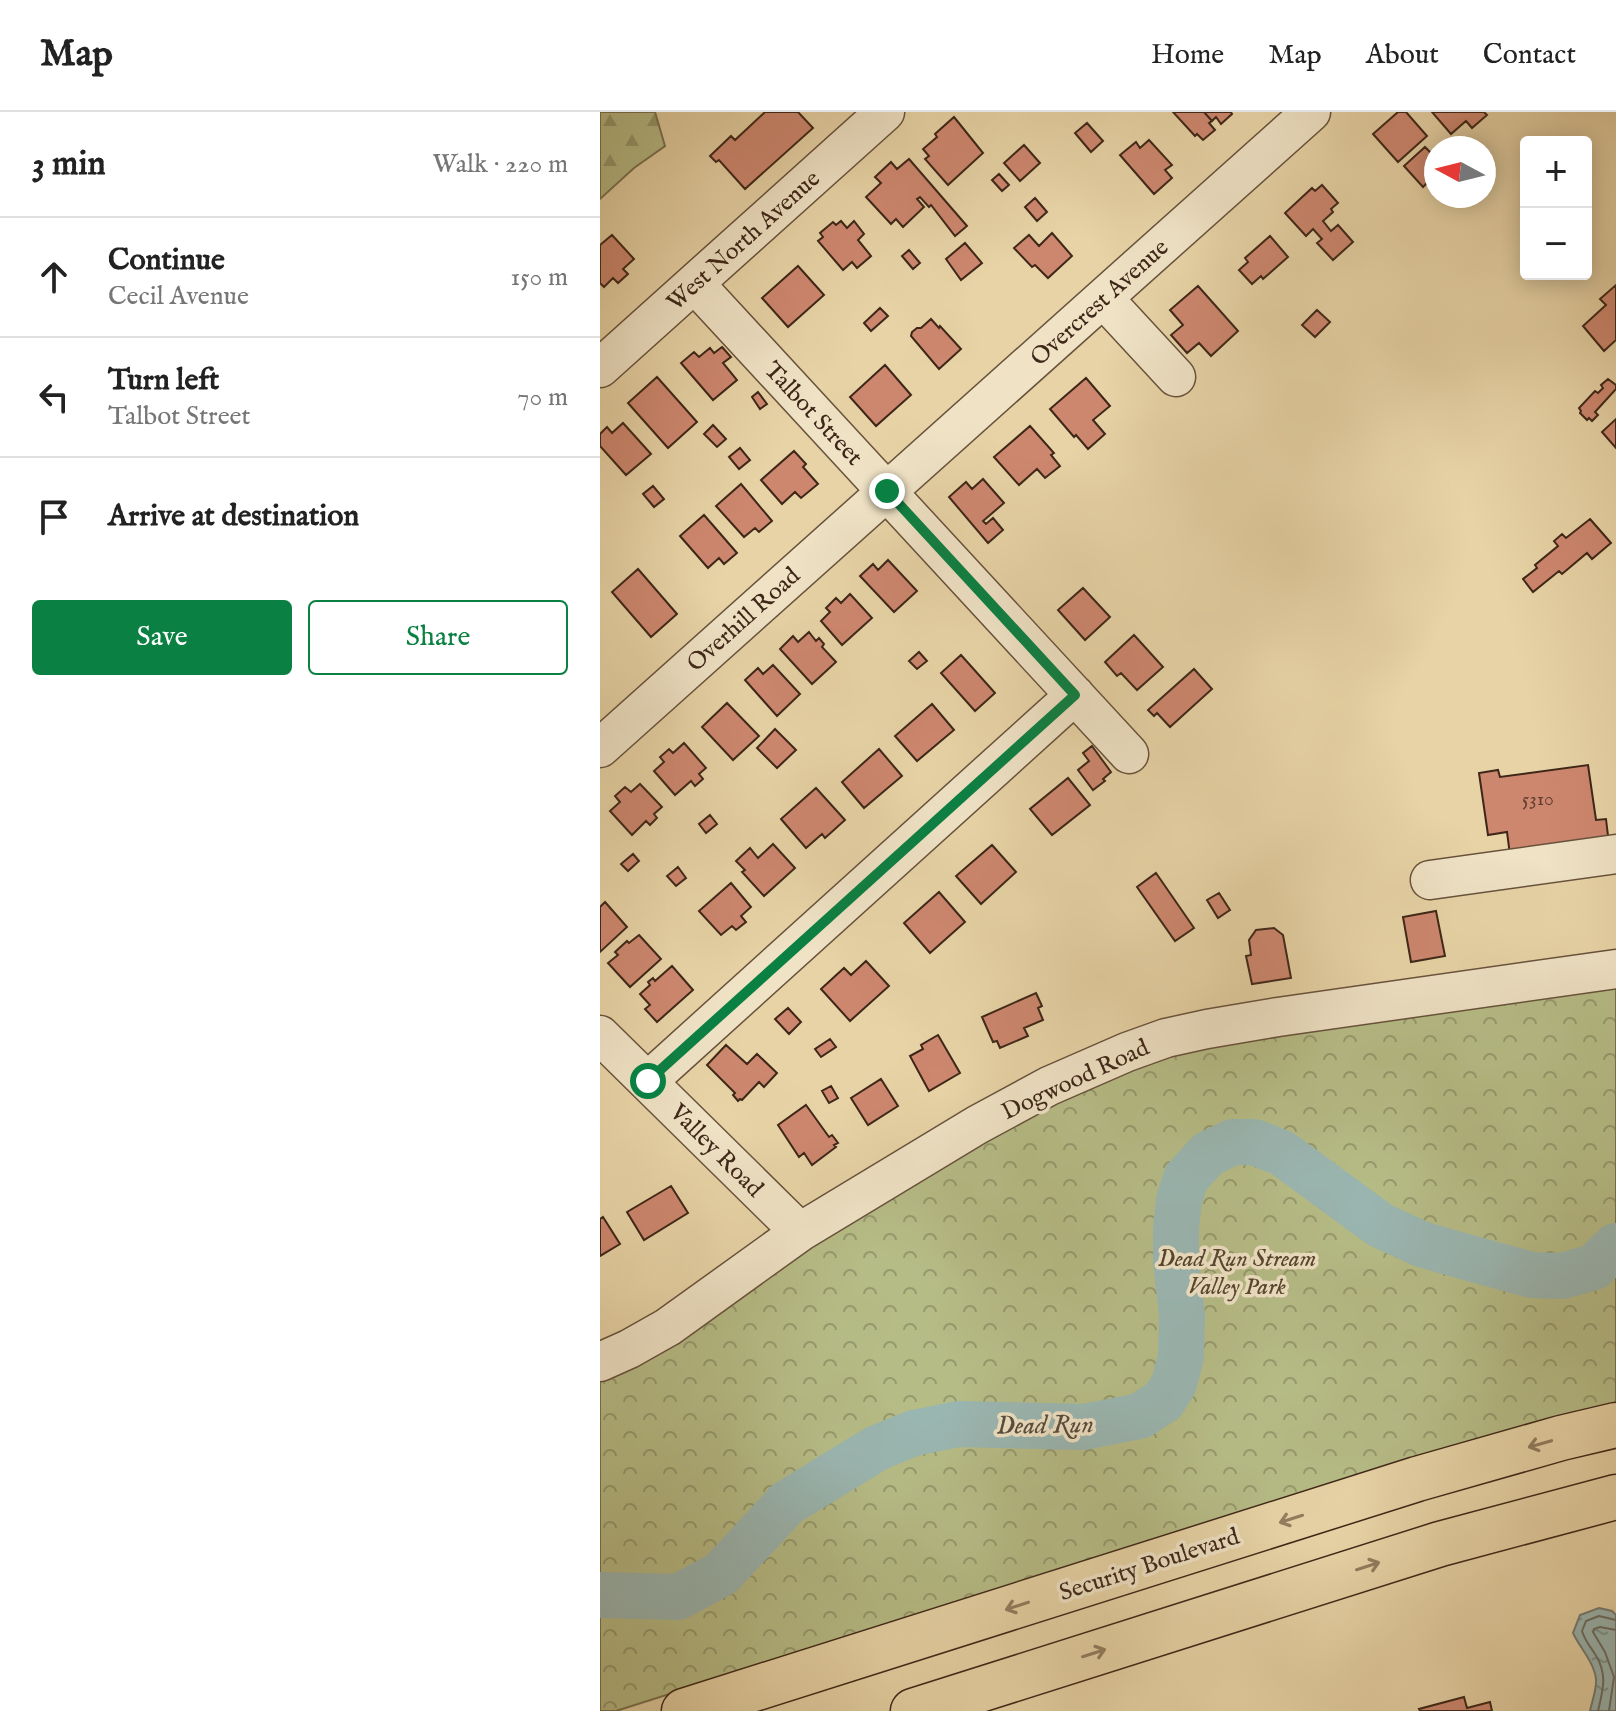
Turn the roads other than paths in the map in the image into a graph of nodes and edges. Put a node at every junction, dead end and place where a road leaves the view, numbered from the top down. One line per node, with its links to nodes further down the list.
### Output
1 (885, 112): 3 (street, West North Avenue)
2 (1311, 112): 4 (street, Overcrest Avenue)
3 (695, 284): 5 (street, West North Avenue); 7 (street, Talbot Street)
4 (1103, 298): 6 (street); 7 (street, Overcrest Avenue)
5 (600, 368)
6 (1176, 377)
7 (887, 491): 8 (street, Talbot Street); 9 (street, Overhill Road)
8 (1075, 695): 10 (street, Talbot Street); 15 (street)
9 (600, 748)
10 (1129, 754)
11 (1616, 854): 12 (street)
12 (1430, 880)
13 (1616, 969): 16 (street, Dogwood Road)
14 (600, 1035): 15 (street, Valley Road)
15 (648, 1081): 16 (street, Valley Road)
16 (800, 1232): 17 (street, Dogwood Road)
17 (600, 1362)
18 (1616, 1425): 20 (main road, Security Boulevard, one-way to 20)
19 (1616, 1497): 21 (main road, one-way to 19)
20 (684, 1711)
21 (913, 1711)

